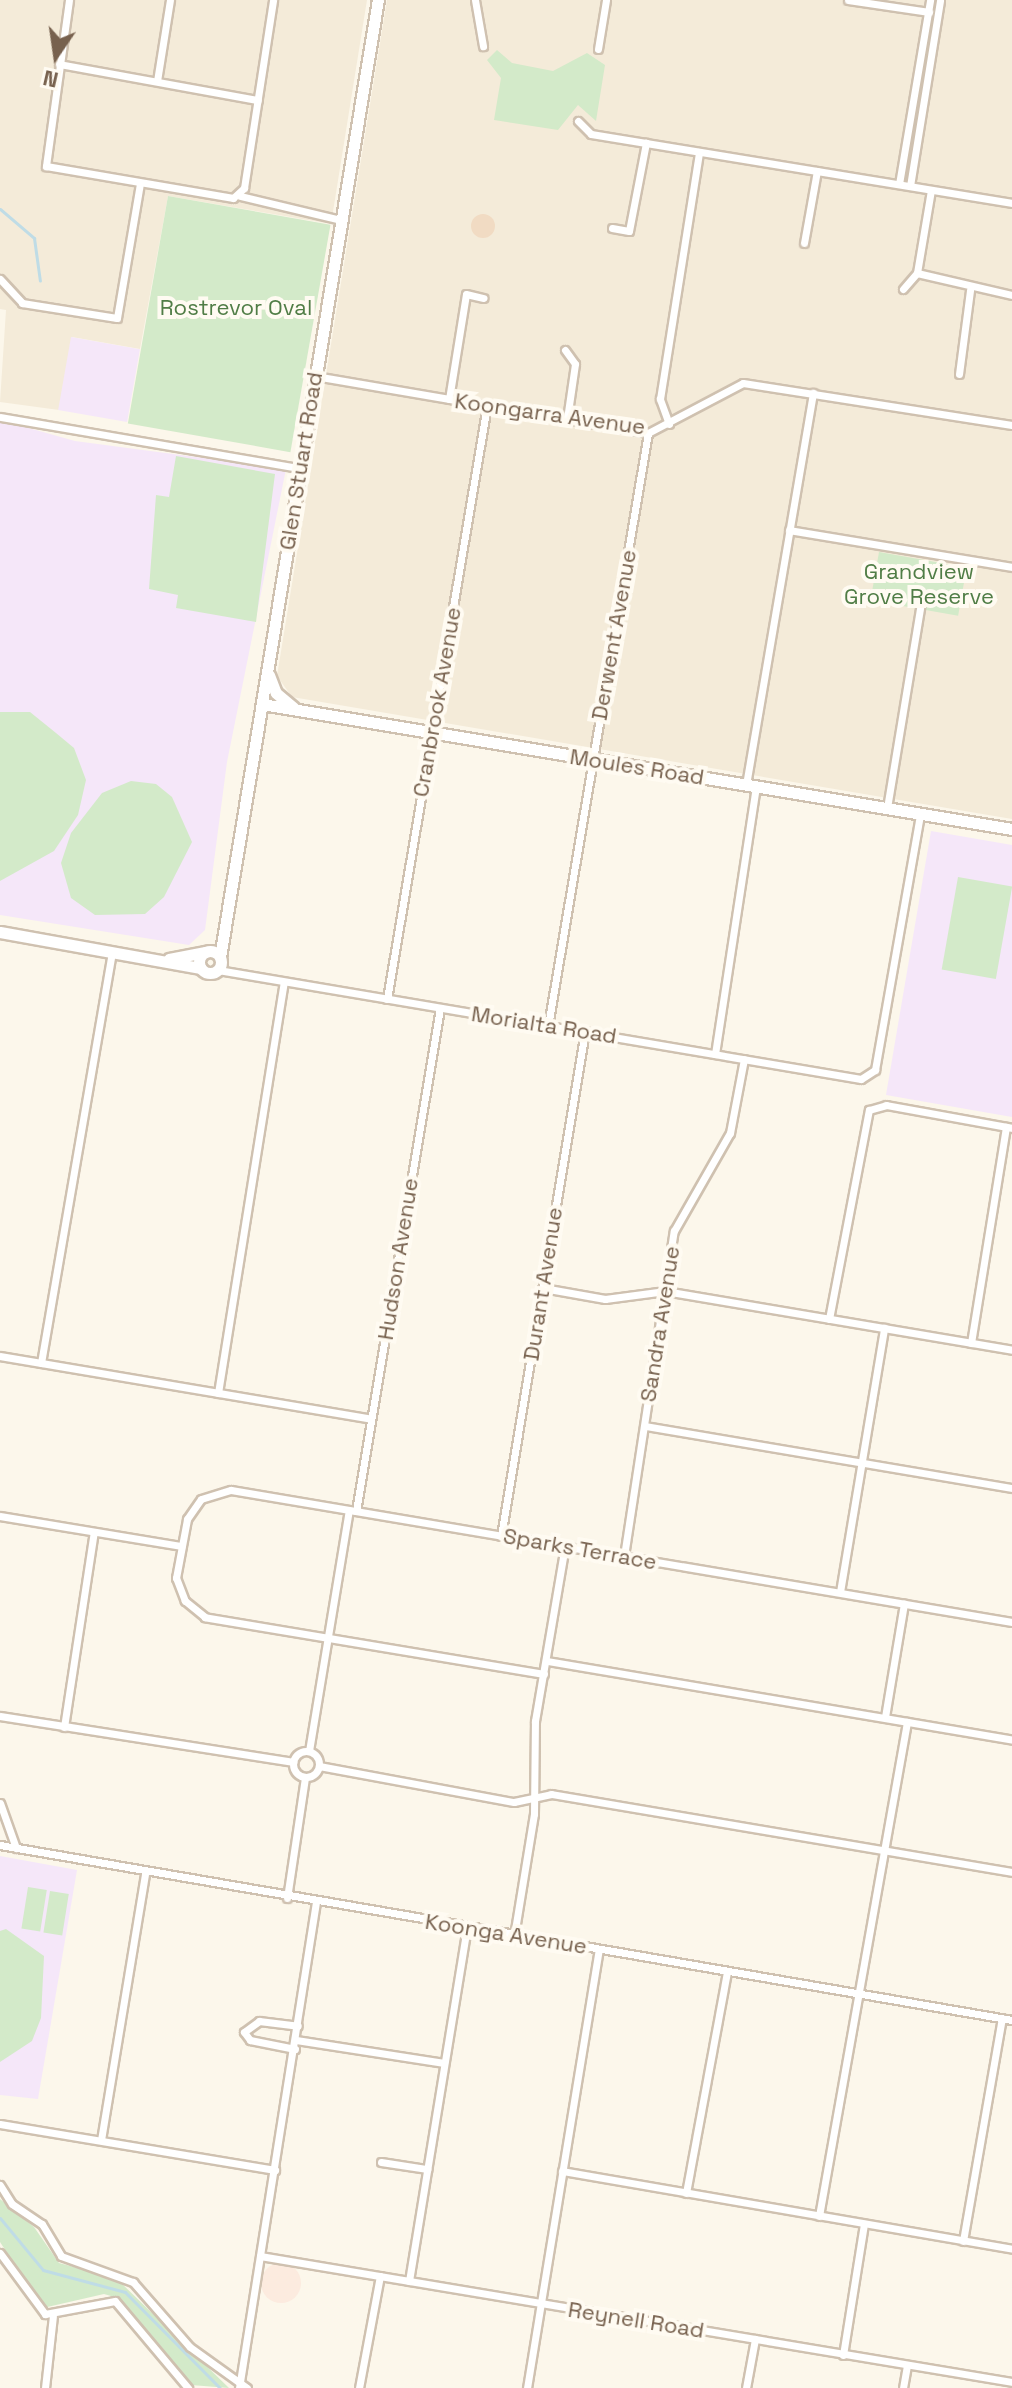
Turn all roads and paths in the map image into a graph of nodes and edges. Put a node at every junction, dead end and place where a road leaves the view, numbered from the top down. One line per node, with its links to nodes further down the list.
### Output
1 (69, 0): 13 (street)
2 (170, 0): 14 (street)
3 (273, 0): 15 (street)
4 (378, 0): 26 (main road, Glen Stuart Road)
5 (475, 0): 11 (street)
6 (606, 0): 12 (street)
7 (848, 0): 10 (street)
8 (930, 0): 10 (street)
9 (940, 0): 22 (street)
10 (929, 12): 21 (street)
11 (483, 46)
12 (598, 49)
13 (59, 64): 14 (street); 20 (street)
14 (157, 81): 15 (street)
15 (258, 100): 24 (street)
16 (578, 121): 17 (street)
17 (646, 143): 18 (street); 27 (street)
18 (699, 152): 19 (street); 43 (street)
19 (817, 171): 21 (street); 28 (street)
20 (140, 183): 24 (street); 30 (street)
21 (899, 184): 22 (street)
22 (910, 186): 23 (street)
23 (931, 190): 25 (street); 29 (street)
24 (240, 196): 26 (street)
25 (1012, 203)
26 (341, 220): 37 (main road, Glen Stuart Road)
27 (612, 228)
28 (804, 243)
29 (917, 273): 31 (street); 32 (street)
30 (0, 279)
31 (903, 289)
32 (970, 290): 33 (street); 36 (street)
33 (1012, 295)
34 (484, 298): 39 (street)
35 (565, 350): 42 (street)
36 (959, 374)
37 (315, 376): 39 (street, Koongarra Avenue); 46 (main road, Glen Stuart Road)
38 (813, 393): 43 (street, Koongarra Avenue); 44 (street, Koongarra Avenue); 47 (street)
39 (449, 399): 40 (street, Koongarra Avenue)
40 (487, 405): 42 (street, Koongarra Avenue); 53 (street, Cranbrook Avenue)
41 (0, 417): 46 (street)
42 (567, 419): 45 (street, Koongarra Avenue)
43 (669, 424): 45 (street, Koongarra Avenue)
44 (1012, 425)
45 (648, 433): 54 (street, Derwent Avenue)
46 (299, 468): 50 (main road, Glen Stuart Road)
47 (789, 530): 48 (street); 55 (street)
48 (1012, 567)
49 (920, 608): 56 (street)
50 (267, 671): 51 (main road, Glen Stuart Road); 52 (main road)
51 (262, 704): 52 (main road, Moules Road); 59 (main road, Glen Stuart Road)
52 (298, 710): 53 (main road, Moules Road)
53 (432, 732): 54 (main road, Moules Road); 67 (street, Cranbrook Avenue)
54 (593, 759): 55 (main road, Moules Road); 69 (street, Derwent Avenue)
55 (751, 786): 56 (main road, Moules Road); 71 (street)
56 (887, 808): 57 (main road, Moules Road)
57 (920, 814): 58 (main road, Moules Road); 72 (street, Morialta Road)
58 (1012, 829)
59 (224, 921): 62 (main road, Glen Stuart Road); 64 (main road, Glen Stuart Road)
60 (0, 932): 61 (main road)
61 (112, 951): 63 (main road); 81 (street)
62 (206, 951): 63 (main road); 64 (main road); 65 (main road, Glen Stuart Road)
63 (164, 960): 65 (main road)
64 (219, 964): 65 (main road); 66 (street, Morialta Road)
65 (201, 968)
66 (284, 982): 67 (street, Morialta Road); 82 (street)
67 (387, 999): 68 (street, Morialta Road)
68 (440, 1008): 69 (street, Morialta Road); 83 (street, Hudson Avenue)
69 (548, 1026): 70 (street, Morialta Road)
70 (585, 1031): 71 (street, Morialta Road); 74 (street, Durant Avenue)
71 (715, 1054): 72 (street, Morialta Road)
72 (744, 1059): 75 (street, Sandra Avenue)
73 (1009, 1127): 76 (street); 78 (street)
74 (543, 1288): 75 (street); 90 (street, Durant Avenue)
75 (665, 1291): 76 (street); 84 (street, Sandra Avenue)
76 (829, 1319): 77 (street)
77 (884, 1328): 78 (street); 85 (street)
78 (971, 1343): 79 (street)
79 (1012, 1350)
80 (0, 1356): 81 (street)
81 (41, 1363): 82 (street)
82 (218, 1393): 83 (street)
83 (371, 1419): 87 (street, Hudson Avenue)
84 (645, 1426): 85 (street); 93 (street, Sandra Avenue)
85 (861, 1463): 86 (street); 94 (street)
86 (1012, 1488)
87 (352, 1511): 90 (street, Sparks Terrace); 91 (street, Sparks Terrace); 97 (street, Hudson Avenue)
88 (0, 1516): 89 (street)
89 (94, 1532): 91 (street); 103 (street)
90 (501, 1536): 92 (street, Sparks Terrace)
91 (182, 1546): 97 (street, Sparks Terrace)
92 (565, 1546): 93 (street, Sparks Terrace); 98 (street)
93 (624, 1556): 94 (street, Sparks Terrace)
94 (840, 1592): 95 (street, Sparks Terrace)
95 (904, 1604): 96 (street, Sparks Terrace); 101 (street)
96 (1012, 1622)
97 (329, 1638): 99 (street); 105 (street, Hudson Avenue)
98 (547, 1661): 99 (street); 101 (street)
99 (544, 1674): 109 (street)
100 (0, 1716): 103 (street)
101 (885, 1717): 102 (street)
102 (907, 1722): 104 (street); 113 (street)
103 (64, 1727): 106 (street)
104 (1012, 1740)
105 (309, 1751): 106 (street); 107 (street)
106 (293, 1762): 108 (street)
107 (319, 1766): 108 (street); 109 (street)
108 (305, 1777): 116 (street)
109 (534, 1796): 113 (street); 119 (street)
110 (0, 1803): 112 (street)
111 (0, 1845): 112 (street, Koonga Avenue)
112 (16, 1848): 115 (street, Koonga Avenue)
113 (883, 1849): 114 (street); 122 (street)
114 (1012, 1872)
115 (145, 1874): 116 (street, Koonga Avenue); 130 (street)
116 (287, 1898): 117 (street, Koonga Avenue)
117 (316, 1902): 118 (street, Koonga Avenue); 125 (street)
118 (467, 1928): 119 (street, Koonga Avenue); 128 (street)
119 (514, 1936): 120 (street, Koonga Avenue)
120 (599, 1950): 121 (street, Koonga Avenue); 134 (street)
121 (727, 1972): 122 (street, Koonga Avenue); 136 (street)
122 (858, 1994): 123 (street, Koonga Avenue); 137 (street)
123 (1002, 2018): 124 (street, Koonga Avenue); 139 (street)
124 (1012, 2020)
125 (298, 2026): 126 (street); 127 (street)
126 (296, 2040): 127 (street); 128 (street)
127 (295, 2049): 133 (street)
128 (444, 2063): 132 (street)
129 (0, 2124): 130 (street)
130 (101, 2140): 133 (street)
131 (381, 2162): 132 (street)
132 (427, 2169): 144 (street)
133 (275, 2170): 142 (street)
134 (562, 2171): 136 (street); 145 (street)
135 (0, 2185): 151 (street)
136 (686, 2193): 137 (street)
137 (819, 2216): 138 (street)
138 (864, 2224): 139 (street); 148 (street)
139 (963, 2241): 140 (street)
140 (1012, 2249)
141 (0, 2253): 146 (street)
142 (260, 2256): 143 (street, Reynell Road); 151 (street)
143 (380, 2276): 144 (street, Reynell Road); 155 (street)
144 (409, 2281): 145 (street, Reynell Road)
145 (541, 2304): 147 (street, Reynell Road); 156 (street)
146 (53, 2316): 152 (street); 153 (street)
147 (755, 2339): 148 (street, Reynell Road); 157 (street)
148 (843, 2355): 149 (street, Reynell Road)
149 (907, 2365): 150 (street, Reynell Road); 158 (street)
150 (1012, 2382)
151 (239, 2384): 154 (street)
152 (45, 2388)
153 (188, 2388)
154 (247, 2388)
155 (359, 2388)
156 (527, 2388)
157 (746, 2388)
158 (903, 2388)

